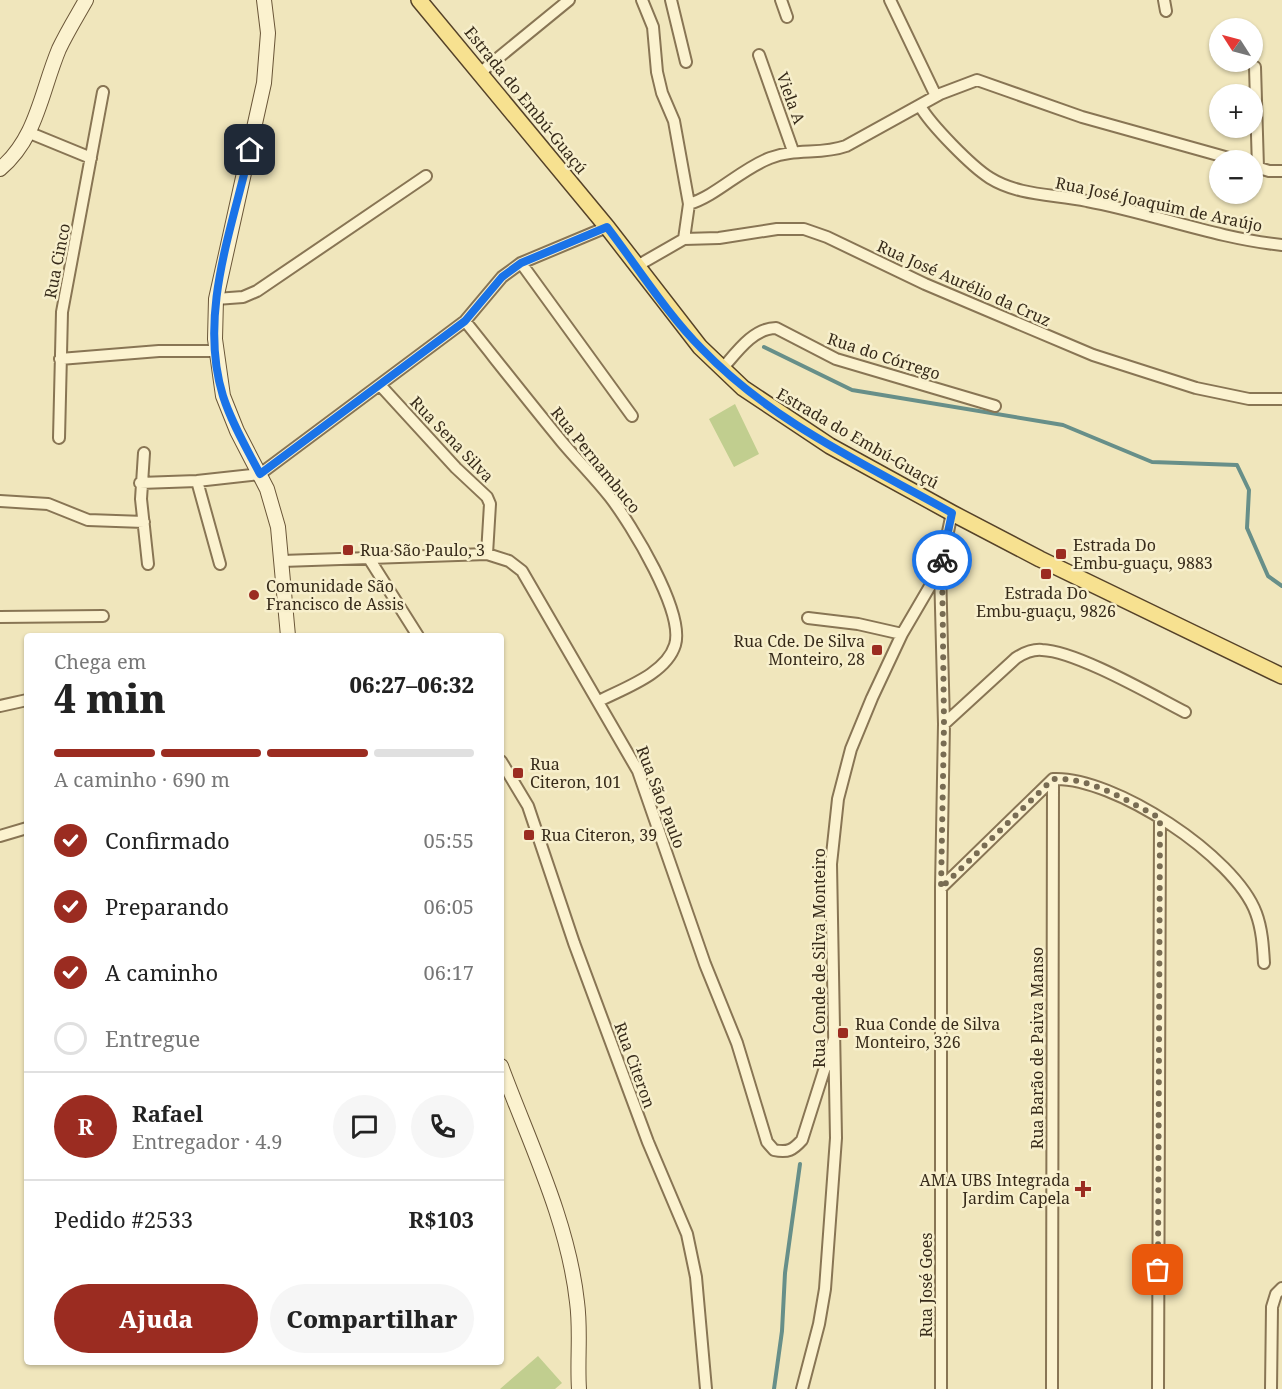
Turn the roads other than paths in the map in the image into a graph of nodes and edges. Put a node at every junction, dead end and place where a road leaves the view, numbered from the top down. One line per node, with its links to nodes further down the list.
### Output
1 (86, 0): 17 (street)
2 (264, 0): 32 (street)
3 (419, 0): 12 (main road, Estrada do Embú-Guaçú)
4 (569, 0): 12 (street)
5 (642, 0): 26 (street)
6 (670, 0): 11 (street)
7 (781, 0): 9 (street)
8 (890, 0): 15 (street)
9 (787, 17)
10 (759, 55): 19 (street, Viela A)
11 (686, 62)
12 (481, 72): 27 (main road, Estrada do Embú-Guaçú)
13 (1255, 72): 18 (street)
14 (104, 92): 21 (street, Rua Cinco)
15 (936, 96): 16 (street); 20 (street)
16 (920, 106): 19 (street); 29 (street, Rua José Joaquim de Araújo)
17 (30, 133): 21 (street); 23 (street)
18 (1255, 150)
19 (793, 151): 26 (street)
20 (1209, 152)
21 (91, 158): 35 (street, Rua Cinco)
22 (1263, 168): 24 (street)
23 (0, 169)
24 (1282, 171)
25 (426, 176): 32 (street)
26 (689, 204): 28 (street)
27 (607, 227): 30 (street); 31 (main road, Estrada do Embú-Guaçú)
28 (684, 239): 31 (street, Rua José Aurélio da Cruz); 38 (street, Rua José Aurélio da Cruz)
29 (1282, 245)
30 (521, 263): 33 (street); 40 (street)
31 (637, 266): 36 (main road, Estrada do Embú-Guaçú)
32 (216, 299): 34 (street)
33 (465, 321): 37 (street); 63 (street, Rua Pernambuco)
34 (215, 351): 35 (street); 43 (street)
35 (60, 359): 41 (street, Rua Cinco)
36 (722, 369): 39 (street, Rua do Córrego); 47 (main road, Estrada do Embú-Guaçú)
37 (381, 385): 43 (street); 49 (street, Rua Sena Silva)
38 (1282, 399)
39 (995, 406)
40 (632, 416)
41 (59, 438)
42 (144, 453): 45 (street)
43 (260, 474): 44 (street); 51 (street)
44 (197, 481): 45 (street); 53 (street)
45 (140, 483): 48 (street)
46 (0, 501): 48 (street)
47 (952, 513): 54 (street, Rua Conde de Silva Monteiro); 61 (main road, Estrada do Embú-Guaçú)
48 (144, 522): 52 (street)
49 (487, 554): 50 (street, Rua São Paulo); 63 (street, Rua São Paulo)
50 (370, 560): 51 (street, Rua São Paulo); 59 (street)
51 (282, 561): 58 (street)
52 (148, 564)
53 (220, 564)
54 (940, 569): 60 (street, Rua Conde de Silva Monteiro); 66 (street, Rua José Goes)
55 (103, 616): 56 (street)
56 (0, 617)
57 (808, 618): 60 (street)
58 (288, 633)
59 (416, 633)
60 (902, 634): 74 (street, Rua Conde de Silva Monteiro)
61 (1282, 676)
62 (24, 701): 64 (street)
63 (599, 701): 74 (street, Rua São Paulo)
64 (0, 706)
65 (1185, 712): 66 (street)
66 (944, 724): 72 (street, Rua José Goes)
67 (504, 766): 78 (street, Rua Citeron)
68 (1053, 779): 69 (street); 72 (street); 81 (street, Rua Barão de Paiva Manso)
69 (1160, 818): 73 (street); 82 (street)
70 (24, 829): 71 (street)
71 (0, 836)
72 (941, 888): 80 (street, Rua José Goes)
73 (1264, 963)
74 (834, 1039): 79 (street, Rua Conde de Silva Monteiro)
75 (504, 1074): 77 (street)
76 (1282, 1288): 83 (street)
77 (579, 1389)
78 (706, 1389)
79 (802, 1389)
80 (941, 1389)
81 (1052, 1389)
82 (1158, 1389)
83 (1271, 1389)

